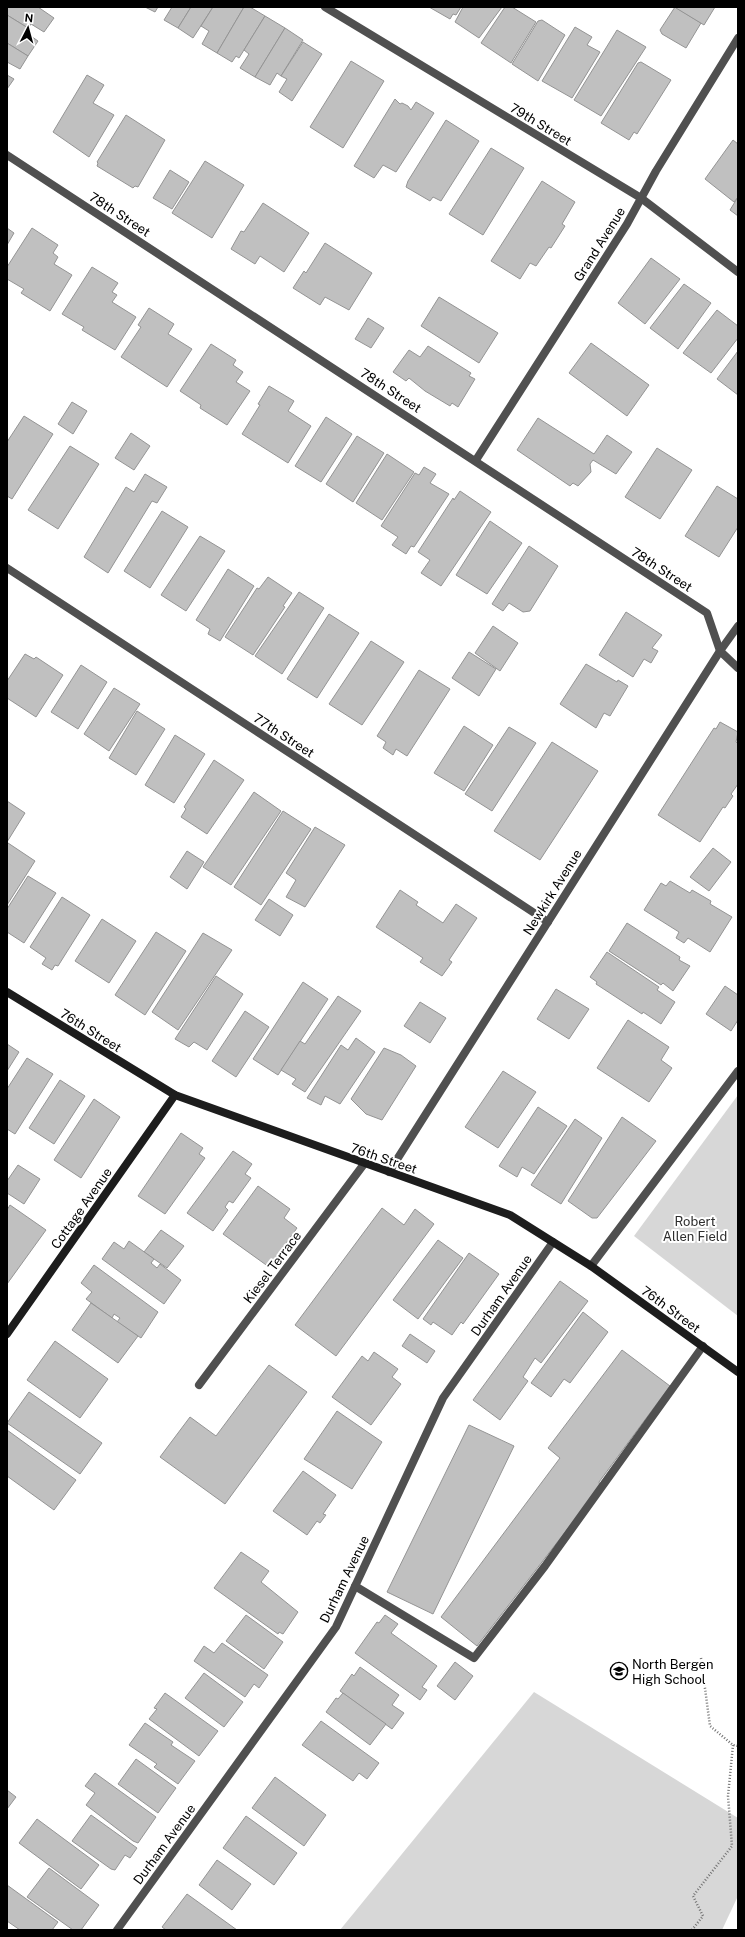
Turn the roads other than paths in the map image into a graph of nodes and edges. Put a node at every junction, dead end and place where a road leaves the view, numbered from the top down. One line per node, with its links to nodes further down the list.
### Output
1 (325, 7): 4 (street, 79th Street)
2 (738, 38): 4 (street, Grand Avenue)
3 (7, 155): 6 (street, 78th Street)
4 (641, 198): 5 (street, 79th Street); 6 (street, Grand Avenue)
5 (738, 272)
6 (476, 460): 9 (street, 78th Street)
7 (7, 568): 11 (street, 77th Street)
8 (738, 626): 9 (street, Newkirk Avenue)
9 (720, 651): 10 (street, 78th Street); 11 (street, Newkirk Avenue)
10 (738, 668)
11 (548, 922): 16 (street, Newkirk Avenue)
12 (7, 992): 14 (street, 76th Street)
13 (738, 1071): 18 (street)
14 (175, 1095): 15 (street, 76th Street); 19 (street, Cottage Avenue)
15 (364, 1164): 16 (street, 76th Street); 22 (street, Kiesel Terrace)
16 (388, 1172): 17 (street, 76th Street)
17 (553, 1242): 18 (street, 76th Street); 23 (street, Durham Avenue)
18 (591, 1266): 20 (street, 76th Street)
19 (7, 1334)
20 (703, 1346): 21 (street, 76th Street); 23 (street)
21 (738, 1372)
22 (199, 1385)
23 (355, 1586): 24 (street, Durham Avenue)
24 (117, 1930)

